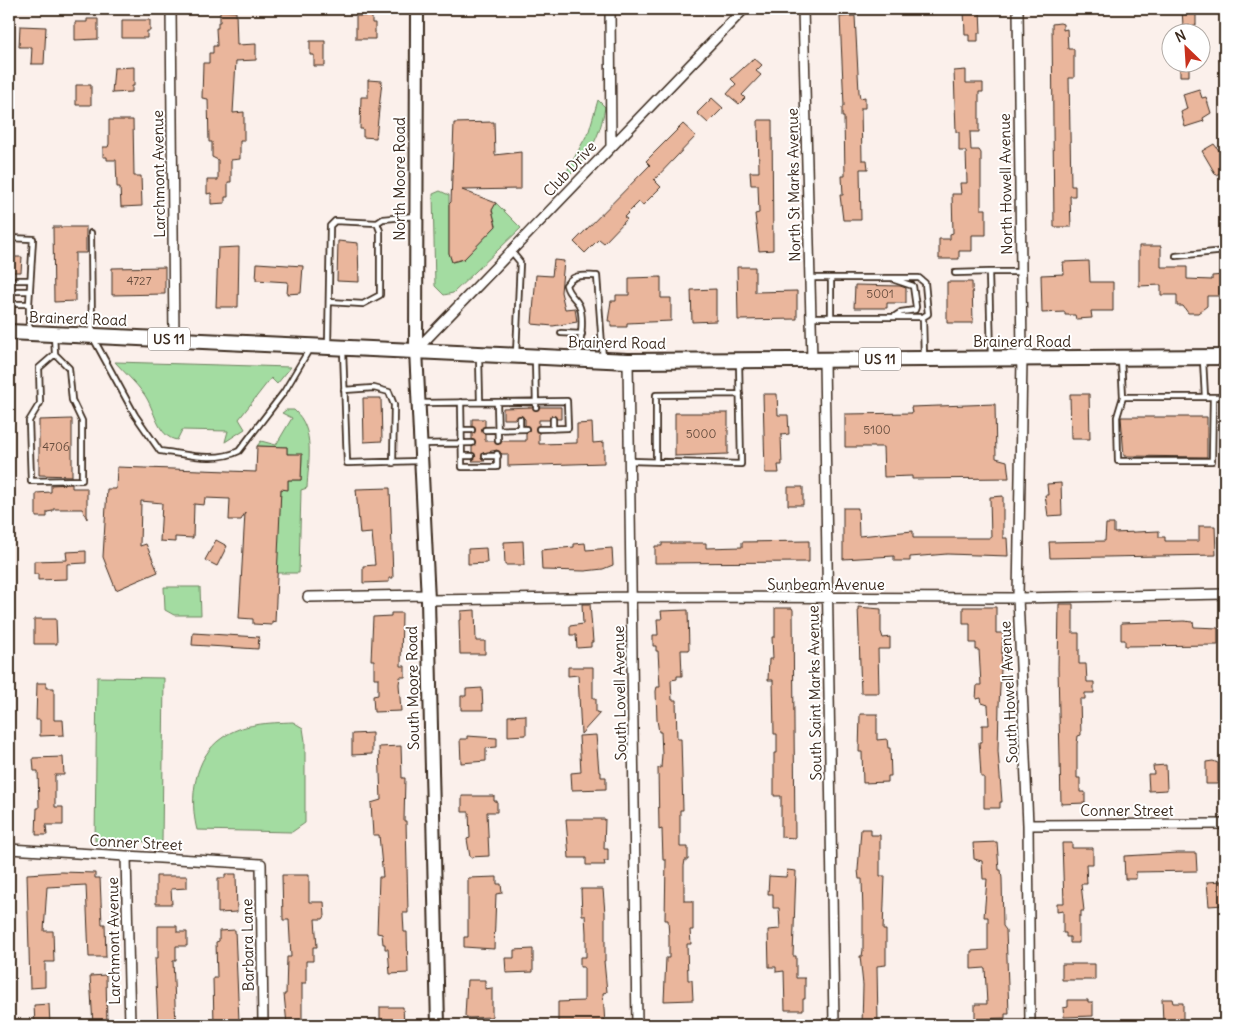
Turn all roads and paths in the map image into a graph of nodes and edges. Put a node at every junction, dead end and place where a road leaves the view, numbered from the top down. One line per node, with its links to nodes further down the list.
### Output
1 (171, 9): 38 (street, Larchmont Avenue)
2 (417, 9): 8 (main road, North Moore Road)
3 (610, 9): 7 (street)
4 (744, 9): 7 (street, Club Drive)
5 (803, 9): 18 (street, North St Marks Avenue)
6 (1018, 9): 17 (street, North Howell Avenue)
7 (611, 145): 12 (street, Club Drive)
8 (416, 216): 9 (lane); 42 (main road, North Moore Road)
9 (377, 223): 25 (lane); 25 (lane)
10 (91, 232): 37 (lane)
11 (9, 238): 22 (lane)
12 (511, 251): 42 (street, Club Drive); 45 (lane)
13 (1225, 251): 14 (lane)
14 (1176, 256)
15 (955, 272): 16 (lane)
16 (989, 272): 17 (lane); 53 (lane)
17 (1021, 272): 49 (street, North Howell Avenue)
18 (810, 278): 20 (lane); 31 (street, North St Marks Avenue)
19 (890, 278): 20 (lane); 29 (lane); 30 (lane)
20 (831, 279): 28 (lane)
21 (16, 280): 22 (lane)
22 (30, 280): 24 (lane)
23 (16, 291): 24 (lane)
24 (30, 291): 27 (lane)
25 (329, 302): 40 (lane)
26 (9, 304): 27 (lane)
27 (29, 304): 33 (lane)
28 (831, 317): 29 (lane); 31 (lane)
29 (894, 317): 30 (lane)
30 (924, 317): 52 (lane)
31 (811, 318): 56 (street, North St Marks Avenue)
32 (9, 332): 33 (main road, Brainerd Road / US 11)
33 (29, 333): 35 (main road, Brainerd Road / US 11)
34 (561, 333): 36 (lane)
35 (54, 334): 37 (main road, Brainerd Road / US 11); 44 (lane)
36 (582, 334): 51 (lane); 54 (lane)
37 (92, 336): 38 (main road, Brainerd Road / US 11); 39 (lane)
38 (174, 339): 39 (main road, Brainerd Road / US 11)
39 (312, 345): 40 (main road, Brainerd Road / US 11)
40 (328, 346): 41 (main road, Brainerd Road / US 11)
41 (342, 346): 42 (main road, Brainerd Road / US 11); 58 (lane)
42 (416, 350): 43 (main road, Brainerd Road / US 11); 67 (main road, South Moore Road)
43 (479, 353): 45 (main road, Brainerd Road / US 11); 65 (lane)
44 (55, 354): 44 (lane)
45 (516, 355): 46 (main road, Brainerd Road / US 11)
46 (535, 357): 51 (main road, Brainerd Road / US 11); 68 (lane)
47 (1203, 357): 48 (main road, Brainerd Road / US 11); 50 (main road, Brainerd Road / US 11); 61 (lane)
48 (1225, 357)
49 (1022, 358): 50 (main road, Brainerd Road / US 11); 53 (main road, Brainerd Road / US 11); 92 (street, South Howell Avenue)
50 (1121, 358): 60 (lane)
51 (578, 359): 54 (main road, Brainerd Road / US 11)
52 (924, 359): 53 (main road, Brainerd Road / US 11); 56 (main road, Brainerd Road / US 11)
53 (991, 359)
54 (603, 360): 57 (main road, Brainerd Road / US 11)
55 (738, 360): 56 (main road, Brainerd Road / US 11); 57 (main road, Brainerd Road / US 11); 59 (lane)
56 (818, 360): 93 (street, South Saint Marks Avenue)
57 (628, 361): 85 (street, South Lovell Avenue)
58 (344, 390): 87 (lane); 87 (lane)
59 (740, 394): 86 (lane); 86 (lane)
60 (1122, 397): 61 (lane); 62 (lane)
61 (1205, 397): 62 (lane)
62 (1213, 397): 63 (lane)
63 (1225, 397)
64 (461, 402): 65 (lane); 67 (lane); 73 (lane)
65 (480, 402): 66 (lane)
66 (497, 402): 68 (lane); 76 (lane)
67 (419, 403): 80 (main road, South Moore Road)
68 (536, 404): 72 (lane)
69 (520, 419): 76 (lane)
70 (552, 420): 72 (lane)
71 (539, 429): 72 (lane)
72 (553, 429)
73 (462, 430): 74 (lane); 78 (lane)
74 (472, 430)
75 (485, 430): 76 (lane)
76 (498, 430): 77 (lane)
77 (498, 441)
78 (462, 443): 79 (lane); 80 (lane); 81 (lane)
79 (472, 443)
80 (420, 444): 84 (main road, South Moore Road)
81 (462, 456): 82 (lane); 83 (lane)
82 (472, 456)
83 (485, 456)
84 (421, 461): 87 (lane); 91 (main road, South Moore Road)
85 (630, 461): 86 (lane); 90 (street, South Lovell Avenue)
86 (656, 461)
87 (393, 463)
88 (1225, 594): 92 (street, Sunbeam Avenue)
89 (308, 597): 91 (street, Sunbeam Avenue)
90 (632, 597): 91 (street, Sunbeam Avenue); 93 (street, Sunbeam Avenue); 102 (street, South Lovell Avenue)
91 (428, 598): 101 (main road, South Moore Road)
92 (1018, 598): 93 (street, Sunbeam Avenue); 95 (street, South Howell Avenue)
93 (827, 600): 103 (street, South Saint Marks Avenue)
94 (1225, 824): 95 (street, Conner Street)
95 (1028, 825): 104 (street, South Howell Avenue)
96 (9, 849): 97 (street, Conner Street)
97 (126, 856): 98 (street, Conner Street); 99 (street, Larchmont Avenue)
98 (261, 864): 100 (street, Barbara Lane)
99 (130, 1025)
100 (263, 1025)
101 (438, 1025)
102 (637, 1025)
103 (834, 1025)
104 (1030, 1025)

